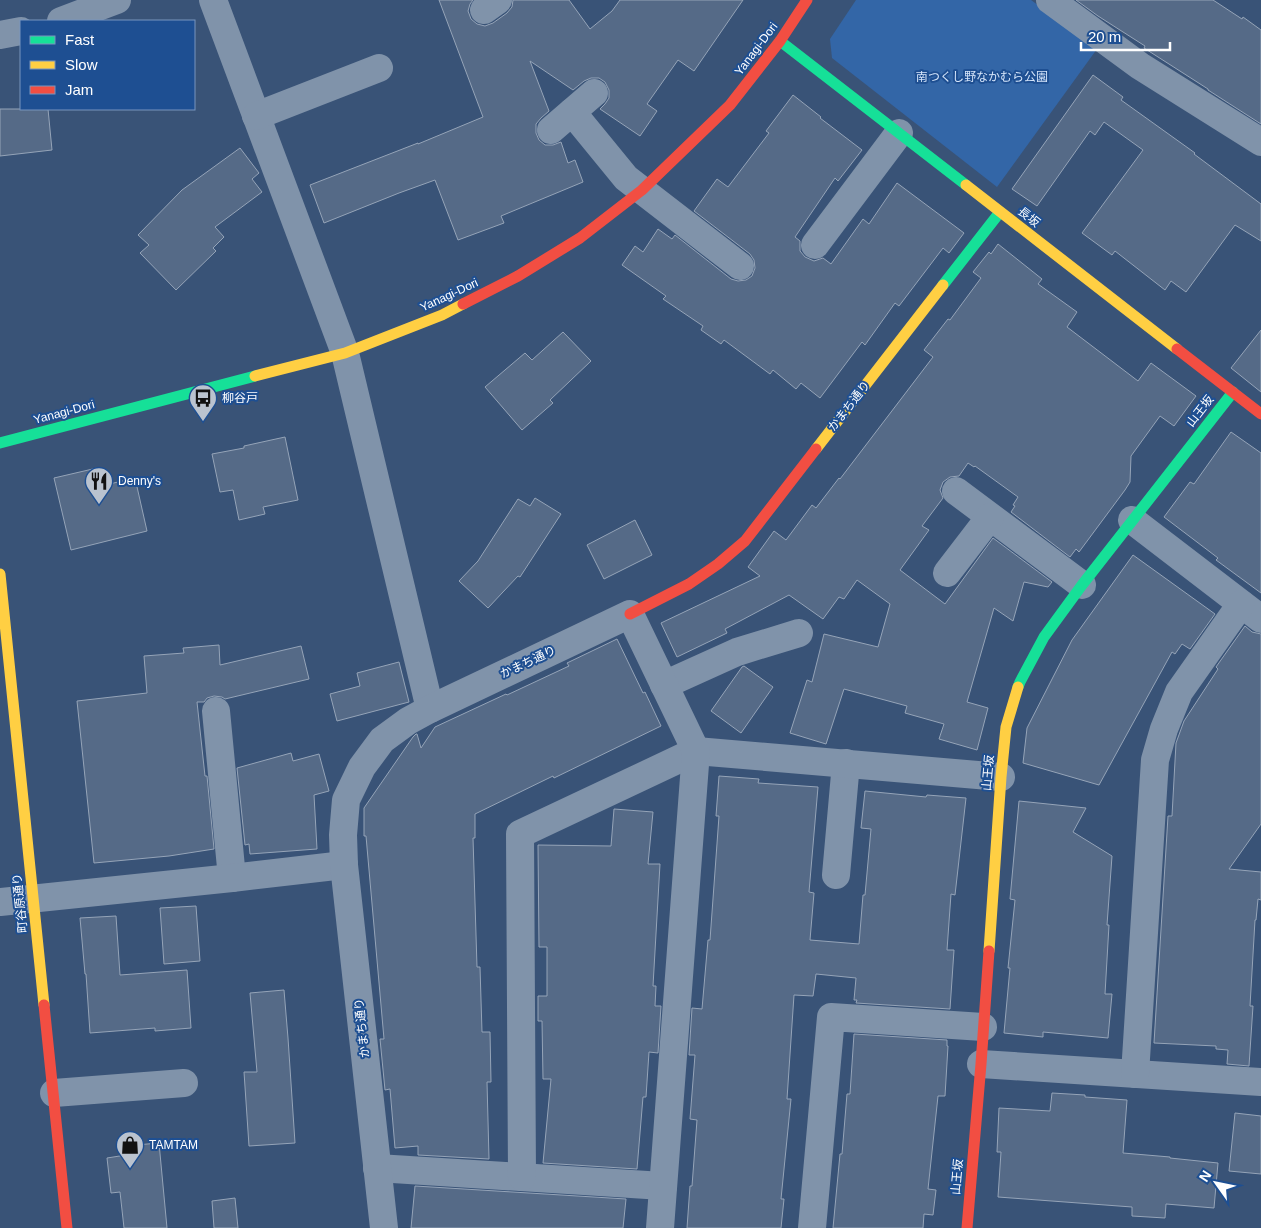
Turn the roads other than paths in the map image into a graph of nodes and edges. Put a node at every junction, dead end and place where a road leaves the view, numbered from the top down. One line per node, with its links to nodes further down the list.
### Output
1 (117, 0): 5 (street)
2 (213, 0): 12 (street)
3 (808, 0): 8 (street, Yanagi-Dori)
4 (1050, 0): 15 (street)
5 (64, 20)
6 (20, 31): 7 (street)
7 (0, 36)
8 (780, 41): 14 (street, 長坂); 16 (street, Yanagi-Dori)
9 (378, 68): 12 (street)
10 (594, 93): 11 (street)
11 (572, 112): 13 (street); 16 (street)
12 (256, 116): 20 (street)
13 (551, 130)
14 (899, 134): 17 (street, 長坂); 18 (street)
15 (1261, 142)
16 (642, 190): 19 (street); 20 (street, Yanagi-Dori)
17 (1000, 212): 21 (street, 長坂); 31 (street, かまち通り)
18 (814, 245)
19 (740, 266)
20 (345, 353): 23 (street, Yanagi-Dori); 34 (street)
21 (1233, 392): 22 (street, 長坂); 26 (street, 山王坂)
22 (1261, 414)
23 (0, 443)
24 (956, 491): 25 (street)
25 (990, 516): 27 (street); 29 (street)
26 (1132, 520): 29 (street, 山王坂); 30 (street)
27 (947, 573)
28 (0, 574): 42 (street, 町谷原通り)
29 (1082, 585): 38 (street, 山王坂)
30 (1251, 611): 46 (street)
31 (630, 614): 33 (street); 34 (street, かまち通り)
32 (799, 633): 33 (street)
33 (664, 685): 36 (street)
34 (430, 709): 39 (street, かまち通り)
35 (216, 711): 41 (street)
36 (696, 751): 37 (street); 51 (street); 52 (street)
37 (846, 764): 38 (street); 40 (street)
38 (1002, 776): 44 (street, 山王坂)
39 (344, 865): 41 (street); 50 (street, かまち通り)
40 (836, 875)
41 (232, 878): 42 (street)
42 (33, 898): 43 (street); 49 (street, 町谷原通り)
43 (0, 902)
44 (983, 1027): 45 (street, 山王坂); 56 (street)
45 (981, 1064): 46 (street); 57 (street, 山王坂)
46 (1134, 1074): 47 (street)
47 (1261, 1082)
48 (184, 1083): 49 (street)
49 (54, 1093): 53 (street, 町谷原通り)
50 (377, 1168): 51 (street); 54 (street, かまち通り)
51 (522, 1177): 52 (street)
52 (664, 1186): 55 (street)
53 (67, 1228)
54 (384, 1228)
55 (660, 1228)
56 (812, 1228)
57 (967, 1228)

